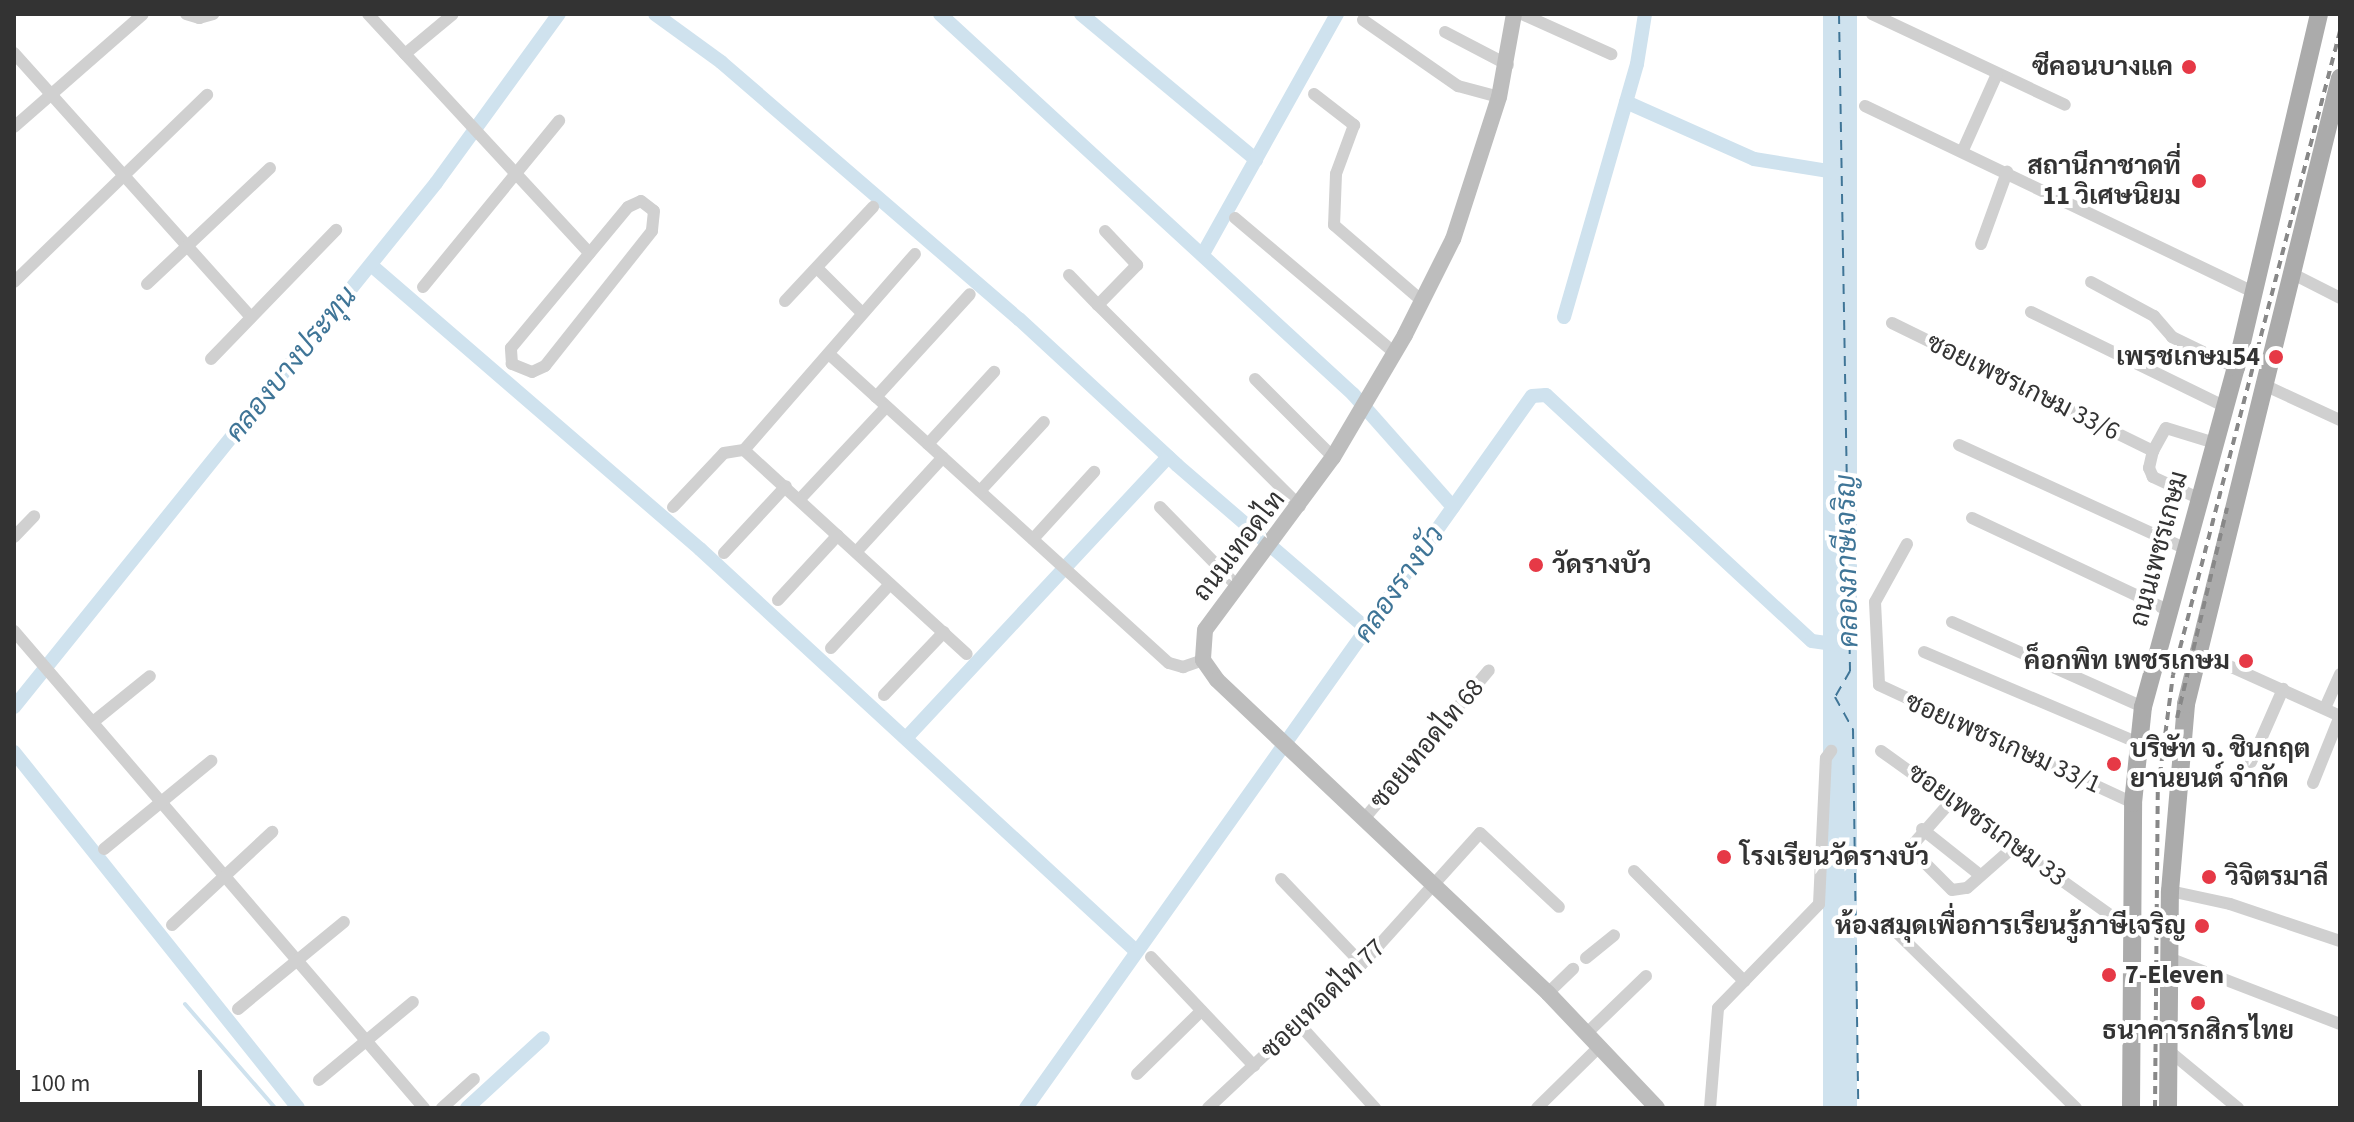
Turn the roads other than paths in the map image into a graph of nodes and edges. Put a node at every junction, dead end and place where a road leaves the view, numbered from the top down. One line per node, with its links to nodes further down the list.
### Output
1 (143, 14): 19 (street)
2 (186, 14): 3 (street)
3 (213, 14)
4 (368, 14): 13 (street)
5 (453, 14): 13 (street)
6 (1514, 14): 15 (main road, ถนนเทอดไท)
7 (1522, 14): 14 (street)
8 (1872, 14): 16 (street)
9 (2319, 14): 46 (main road, ถนนเพชรเกษม)
10 (1363, 20): 21 (street)
11 (1445, 32): 15 (street)
12 (14, 53): 19 (street)
13 (405, 54): 30 (street)
14 (1611, 54)
15 (1508, 65): 21 (main road, ถนนเทอดไท)
16 (1997, 74): 22 (street); 26 (street)
17 (2340, 78): 40 (main road)
18 (1314, 94): 50 (street)
19 (51, 95): 25 (street); 28 (street)
20 (207, 95): 28 (street)
21 (1499, 97): 50 (main road, ถนนเทอดไท)
22 (2065, 105)
23 (1865, 106): 26 (street)
24 (559, 121): 30 (street)
25 (14, 127)
26 (1963, 150): 29 (street)
27 (270, 168): 36 (street)
28 (123, 172): 36 (street); 42 (street)
29 (2007, 172): 35 (street); 46 (street)
30 (515, 178): 37 (street); 45 (street)
31 (873, 207): 39 (street)
32 (1235, 218): 56 (street)
33 (336, 230): 54 (street)
34 (1105, 231): 51 (street)
35 (1981, 244)
36 (187, 248): 44 (street); 54 (street)
37 (589, 253): 37 (street)
38 (915, 254): 52 (street)
39 (817, 268): 49 (street); 52 (street)
40 (2291, 273): 48 (street); 62 (main road)
41 (1069, 275): 51 (street)
42 (14, 282)
43 (2091, 282): 59 (street)
44 (147, 284)
45 (423, 287)
46 (2254, 292): 59 (main road, ถนนเพชรเกษม)
47 (970, 294): 63 (street)
48 (2340, 298)
49 (785, 301)
50 (1422, 301): 56 (main road, ถนนเทอดไท)
51 (1098, 305): 80 (street)
52 (861, 312): 57 (street)
53 (2031, 312): 65 (street)
54 (251, 317): 58 (street)
55 (1892, 323): 72 (street, ซอยเพชรเกษม 33/6)
56 (1395, 353): 74 (main road, ถนนเทอดไท)
57 (829, 354): 63 (street); 71 (street)
58 (211, 359)
59 (2236, 368): 65 (main road, ถนนเพชรเกษม)
60 (994, 372): 69 (street)
61 (1255, 379): 74 (street)
62 (2262, 384): 66 (street); 100 (main road)
63 (876, 397): 64 (street)
64 (886, 407): 69 (street); 79 (street)
65 (2226, 407): 68 (main road, ถนนเพชรเกษม)
66 (2340, 420)
67 (1044, 422): 77 (street)
68 (2215, 443): 72 (street); 78 (main road, ถนนเพชรเกษม)
69 (928, 444): 73 (street)
70 (1959, 445): 89 (street)
71 (744, 450): 76 (street); 81 (street)
72 (2153, 451): 78 (street)
73 (943, 457): 77 (street); 90 (street)
74 (1333, 457): 80 (main road, ถนนเทอดไท)
75 (1094, 472): 87 (street)
76 (786, 486): 79 (street); 91 (street)
77 (980, 491): 87 (street)
78 (2198, 498): 89 (main road, ถนนเพชรเกษม)
79 (800, 499): 85 (street)
80 (1300, 506): 93 (main road, ถนนเทอดไท)
81 (673, 507)
82 (1160, 507): 93 (street)
83 (34, 516): 86 (street)
84 (1972, 518): 95 (street)
85 (838, 535): 90 (street); 94 (street)
86 (14, 537)
87 (1033, 539): 103 (street)
88 (1907, 544): 121 (street, ซอยเพชรเกษม 33/1)
89 (2186, 549): 95 (main road, ถนนเพชรเกษม)
90 (857, 551): 92 (street)
91 (724, 553)
92 (890, 584): 98 (street); 99 (street)
93 (1238, 587): 103 (main road, ถนนเทอดไท)
94 (778, 600)
95 (2170, 611): 109 (main road, ถนนเพชรเกษม)
96 (1952, 622): 109 (street)
97 (14, 631): 112 (street)
98 (944, 632): 102 (street); 108 (street)
99 (831, 648)
100 (2196, 651): 107 (street); 132 (main road)
101 (1924, 652): 113 (street)
102 (967, 654)
103 (1203, 660): 122 (main road)
104 (1489, 670): 122 (street, ซอยเทอดไท 68)
105 (2340, 674): 110 (street)
106 (150, 676): 112 (street)
107 (2283, 689): 110 (street); 117 (street)
108 (884, 695)
109 (2143, 707): 113 (main road, ถนนเพชรเกษม)
110 (2325, 708): 111 (street)
111 (2340, 716): 118 (street)
112 (93, 722): 120 (street)
113 (2138, 743): 121 (main road, ถนนเพชรเกษม)
114 (1881, 751): 119 (street, ซอยเพชรเกษม 33)
115 (1828, 755): 147 (street)
116 (211, 761): 120 (street)
117 (2251, 762)
118 (2313, 783)
119 (1953, 799): 123 (street); 125 (street, ซอยเพชรเกษม 33)
120 (158, 803): 126 (street); 129 (street)
121 (2133, 803): 137 (main road, ถนนเพชรเกษม)
122 (1364, 819): 131 (main road)
123 (1922, 829): 128 (street); 128 (street)
124 (272, 832): 129 (street)
125 (2016, 845): 128 (street); 137 (street, ซอยเพชรเกษม 33)
126 (104, 849)
127 (1634, 871): 147 (street)
128 (1980, 875)
129 (223, 879): 136 (street); 143 (street)
130 (1281, 879): 144 (street)
131 (1436, 886): 133 (street, ซอยเทอดไท 77); 144 (street, ซอยเทอดไท 77); 148 (main road)
132 (2170, 891): 139 (street); 142 (main road)
133 (1559, 907)
134 (344, 922): 143 (street)
135 (1886, 922): 171 (street)
136 (172, 925)
137 (2131, 930): 172 (main road, ถนนเพชรเกษม)
138 (1614, 935): 141 (street)
139 (2340, 941)
140 (1151, 957): 151 (street)
141 (1586, 958)
142 (2169, 958): 153 (street); 157 (main road)
143 (295, 961): 150 (street); 155 (street)
144 (1362, 964): 152 (street, ซอยเทอดไท 77)
145 (1573, 969): 148 (street)
146 (1646, 976): 154 (street)
147 (1744, 981): 170 (street)
148 (1548, 993): 154 (main road)
149 (413, 1002): 155 (street)
150 (238, 1009)
151 (1201, 1011): 158 (street); 159 (street)
152 (1298, 1023): 158 (street, ซอยเทอดไท 77); 167 (street)
153 (2340, 1024)
154 (1587, 1033): 156 (main road)
155 (365, 1041): 161 (street); 163 (street)
156 (1599, 1047): 168 (street); 169 (main road)
157 (2168, 1050): 173 (main road); 174 (street)
158 (1254, 1066): 162 (street, ซอยเทอดไท 77)
159 (1137, 1074)
160 (474, 1079): 164 (street)
161 (319, 1080)
162 (1219, 1098): 165 (street, ซอยเทอดไท 77); 166 (street)
163 (424, 1108)
164 (442, 1108)
165 (1208, 1108)
166 (1228, 1108)
167 (1375, 1108)
168 (1537, 1108)
169 (1657, 1108)
170 (1710, 1108)
171 (2076, 1108)
172 (2131, 1108)
173 (2168, 1108)
174 (2238, 1108)

